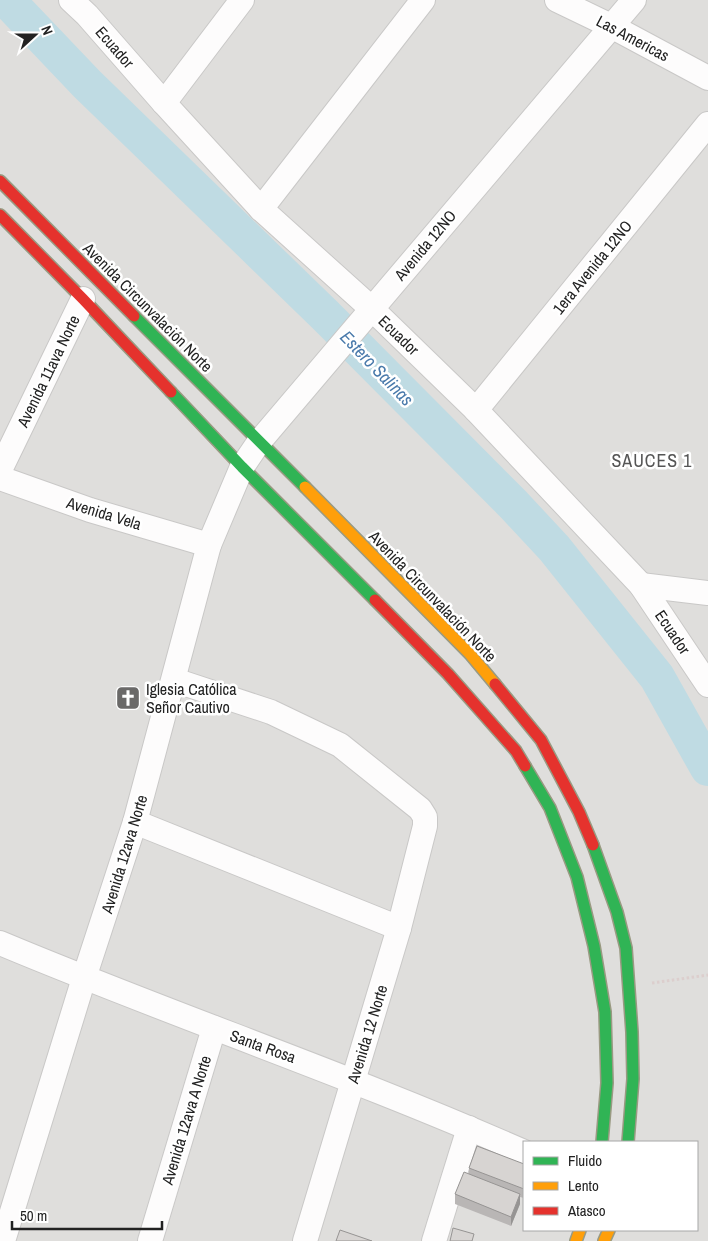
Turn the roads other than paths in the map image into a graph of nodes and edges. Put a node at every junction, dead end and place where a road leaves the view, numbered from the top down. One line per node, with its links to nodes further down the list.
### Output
1 (71, 0): 8 (street, Ecuador)
2 (242, 0): 8 (street)
3 (423, 0): 11 (street)
4 (557, 0): 6 (street, Las Americas)
5 (634, 0): 6 (street, Avenida 12NO)
6 (611, 26): 7 (street, Las Americas); 14 (street, Avenida 12NO)
7 (708, 78)
8 (164, 103): 11 (street, Ecuador)
9 (708, 124): 15 (street, 1era Avenida 12NO)
10 (0, 181): 16 (main road, Avenida Circunvalación Norte)
11 (261, 209): 14 (street, Ecuador)
12 (0, 215): 13 (main road)
13 (83, 299): 17 (main road); 18 (street, Avenida 11ava Norte)
14 (366, 315): 15 (street, Ecuador); 16 (street, Avenida 12NO)
15 (476, 410): 21 (street, Ecuador)
16 (259, 442): 17 (street, Avenida 12NO); 33 (main road, Avenida Circunvalación Norte)
17 (242, 467): 20 (street, Avenida 12ava Norte); 32 (main road)
18 (0, 470)
19 (0, 478): 20 (street, Avenida Vela)
20 (209, 545): 23 (street, Avenida 12ava Norte)
21 (641, 585): 22 (street); 24 (street, Ecuador)
22 (708, 593)
23 (174, 680): 25 (street, Avenida 12ava Norte); 26 (street, Avenida 12 Norte)
24 (708, 685)
25 (135, 822): 26 (street); 28 (street, Avenida 12ava Norte)
26 (399, 928): 30 (street, Avenida 12 Norte)
27 (0, 944): 28 (street, Santa Rosa)
28 (84, 978): 29 (street, Santa Rosa); 35 (street, Avenida 12ava Norte)
29 (214, 1028): 30 (street, Santa Rosa); 36 (street, Avenida 12ava A Norte)
30 (353, 1080): 31 (street, Santa Rosa); 37 (street, Avenida 12 Norte)
31 (469, 1128): 34 (street, Santa Rosa); 38 (street)
32 (602, 1141)
33 (628, 1141)
34 (523, 1152)
35 (3, 1241)
36 (150, 1241)
37 (305, 1241)
38 (434, 1241)

